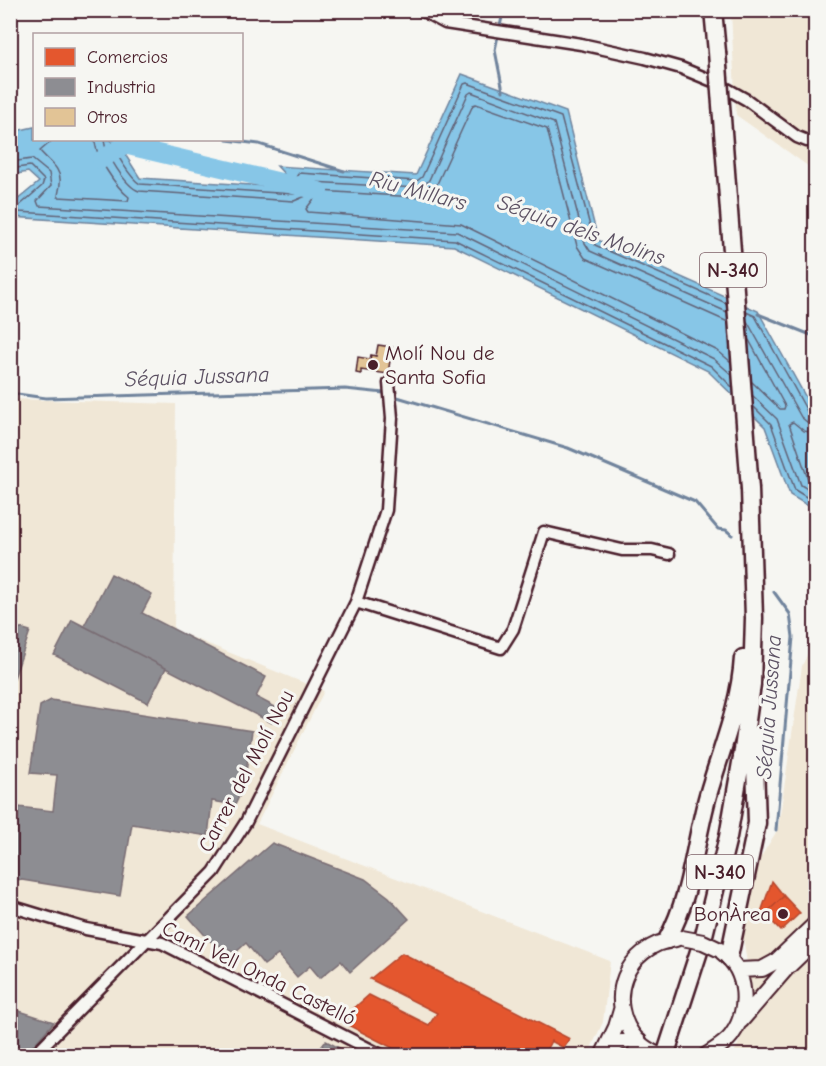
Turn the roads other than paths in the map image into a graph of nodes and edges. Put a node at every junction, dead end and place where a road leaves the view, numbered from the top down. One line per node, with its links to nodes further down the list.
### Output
1 (421, 10): 3 (street)
2 (713, 10): 7 (highway, N-340, bridge)
3 (815, 143)
4 (388, 383): 6 (street, Carrer del Molí Nou)
5 (669, 554): 6 (street)
6 (356, 602): 12 (street, Carrer del Molí Nou)
7 (754, 618): 8 (highway, N-340); 11 (highway)
8 (752, 684): 14 (highway); 22 (highway, N-340)
9 (10, 906): 12 (street, Camí Vell Onda Castelló)
10 (816, 923): 14 (main road)
11 (675, 939): 14 (main road, bridge); 15 (main road)
12 (145, 940): 18 (street, Carrer del Molí Nou); 19 (street, Camí Vell Onda Castelló)
13 (816, 940): 16 (main road)
14 (729, 959): 16 (main road)
15 (621, 1010): 17 (main road); 20 (main road)
16 (739, 1023): 23 (main road)
17 (639, 1046): 20 (main road); 21 (main road)
18 (33, 1056)
19 (383, 1056)
20 (602, 1056)
21 (660, 1056)
22 (665, 1056)
23 (705, 1056)

